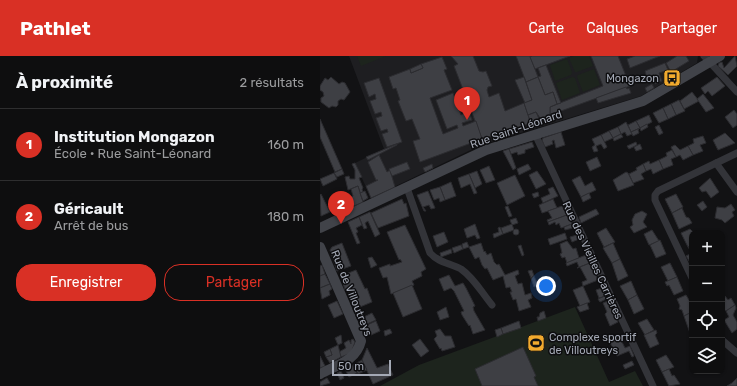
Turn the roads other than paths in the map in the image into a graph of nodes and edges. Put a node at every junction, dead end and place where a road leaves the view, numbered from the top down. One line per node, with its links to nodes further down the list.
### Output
1 (720, 56): 2 (street, Rue Saint-Léonard)
2 (707, 59): 3 (street); 4 (street, Rue Saint-Léonard)
3 (737, 92)
4 (535, 134): 7 (street, Rue Saint-Léonard); 16 (street, Rue des Vieilles Carrières)
5 (737, 153): 6 (street)
6 (716, 163): 8 (street); 11 (street)
7 (407, 188): 9 (street, Rue Saint-Léonard); 12 (street)
8 (737, 192)
9 (320, 228)
10 (320, 247): 15 (street, Rue de Villoutreys)
11 (689, 272)
12 (492, 305)
13 (725, 343): 14 (street)
14 (737, 353)
15 (320, 374)
16 (653, 386)

